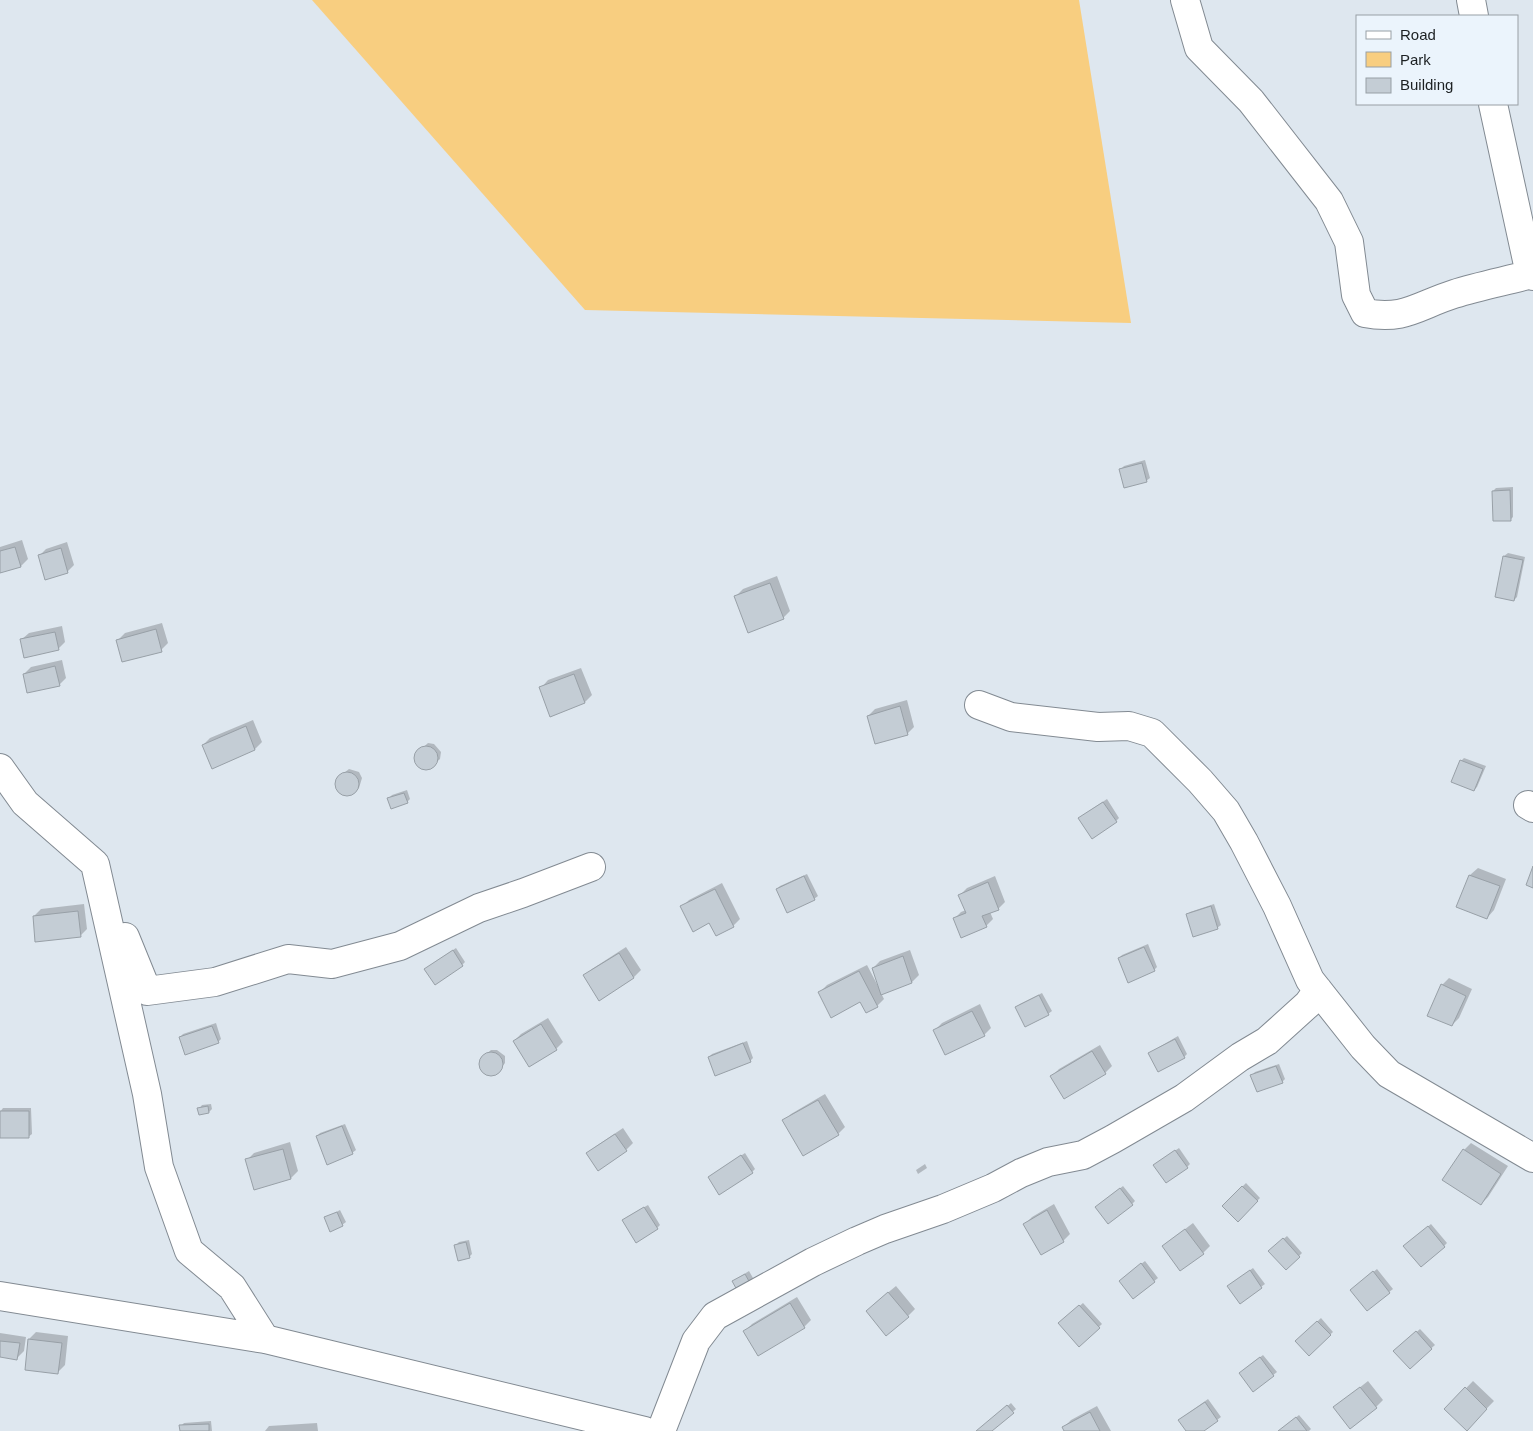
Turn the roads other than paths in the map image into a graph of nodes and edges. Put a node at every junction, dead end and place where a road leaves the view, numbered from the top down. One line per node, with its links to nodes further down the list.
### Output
1 (1185, 0): 5 (street)
2 (1471, 0): 3 (street)
3 (1474, 15)
4 (1493, 105): 5 (street)
5 (1532, 275)
6 (979, 705): 10 (street)
7 (0, 768): 8 (street)
8 (95, 864): 9 (street); 13 (street)
9 (591, 867)
10 (1318, 990): 11 (street); 15 (street)
11 (1533, 1158)
12 (0, 1296): 13 (street)
13 (264, 1339): 14 (street)
14 (645, 1431)
15 (661, 1431)

